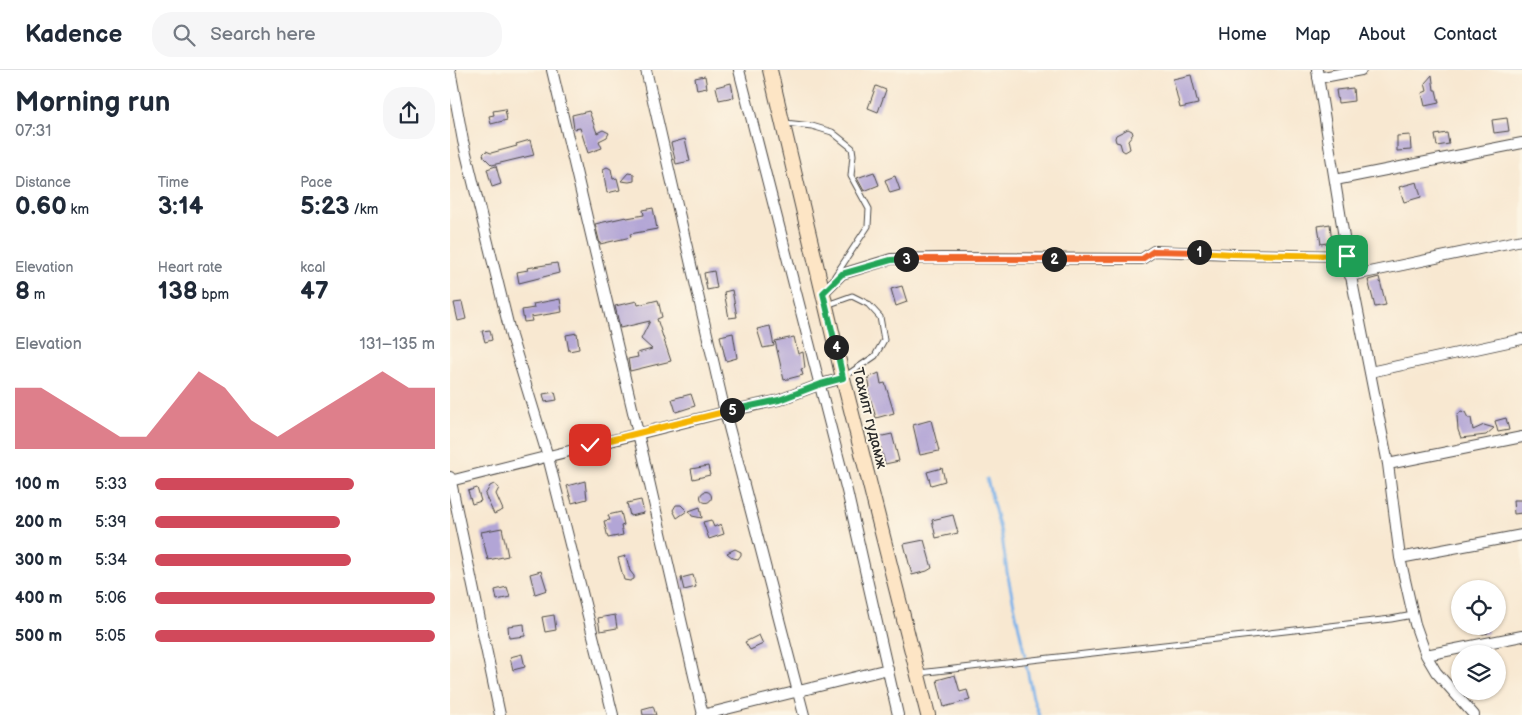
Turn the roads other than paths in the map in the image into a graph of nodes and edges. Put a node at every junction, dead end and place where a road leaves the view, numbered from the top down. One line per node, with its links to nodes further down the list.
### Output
1 (450, 70): 22 (street)
2 (552, 70): 20 (street)
3 (646, 70): 19 (street)
4 (739, 70): 18 (street)
5 (770, 70): 8 (main road, Тахилт гудамж)
6 (1361, 70): 7 (street)
7 (1318, 74): 10 (street)
8 (783, 123): 14 (main road, Тахилт гудамж); 14 (lane)
9 (1522, 143): 10 (street)
10 (1335, 180): 12 (street)
11 (1522, 240): 13 (street)
12 (1347, 256): 13 (street); 14 (street)
13 (1350, 276): 16 (street)
14 (825, 299): 17 (main road, Тахилт гудамж); 17 (lane)
15 (1522, 340): 16 (street)
16 (1370, 372): 23 (street)
17 (843, 378): 18 (street); 31 (main road, Тахилт гудамж)
18 (821, 384): 19 (street); 30 (street)
19 (725, 412): 20 (street); 32 (street)
20 (638, 433): 22 (street); 35 (street)
21 (1522, 437): 23 (street)
22 (548, 457): 24 (street); 34 (street)
23 (1388, 464): 26 (street)
24 (450, 480): 33 (street)
25 (1522, 535): 26 (street)
26 (1400, 558): 27 (street)
27 (1413, 615): 29 (street); 31 (lane)
28 (1522, 636): 29 (street)
29 (1426, 655): 39 (street)
30 (888, 669): 32 (street); 37 (street)
31 (918, 674): 38 (main road, Тахилт гудамж)
32 (799, 690): 35 (street); 36 (street)
33 (500, 715)
34 (613, 715)
35 (702, 715)
36 (804, 715)
37 (898, 715)
38 (928, 715)
39 (1474, 715)

